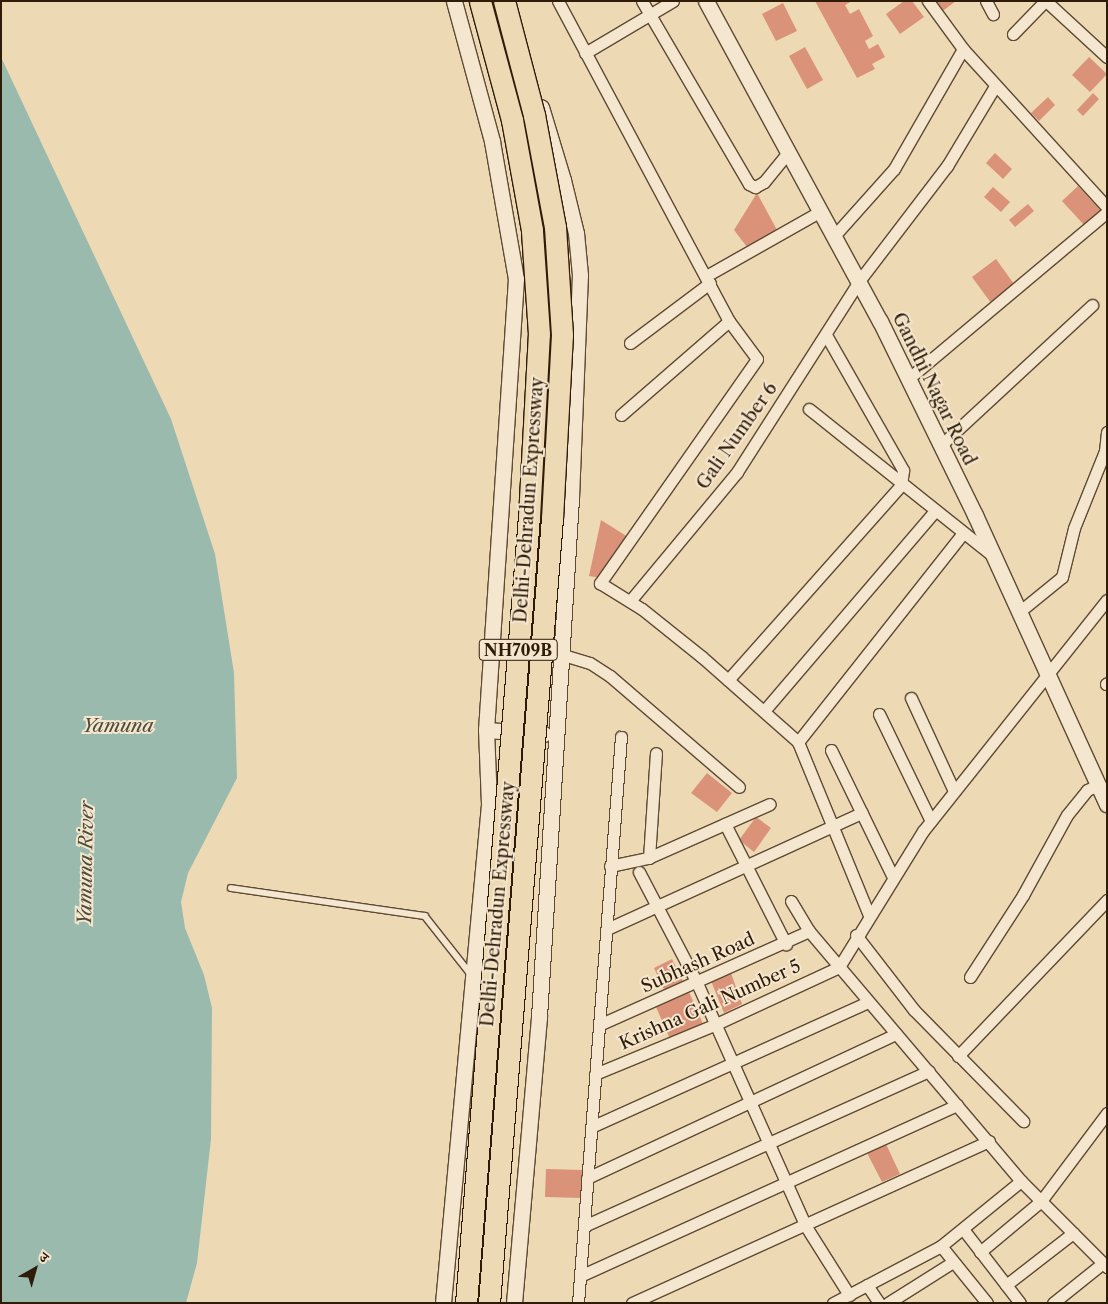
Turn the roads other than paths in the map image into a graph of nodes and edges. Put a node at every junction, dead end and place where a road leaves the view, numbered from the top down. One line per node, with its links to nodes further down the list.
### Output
1 (454, 1): 48 (street)
2 (480, 1): 116 (highway, Delhi-Dehradun Expressway / NH709B, bridge)
3 (504, 1): 117 (highway, Delhi-Dehradun Expressway / NH709B, bridge)
4 (514, 1): 42 (street)
5 (558, 1): 16 (street)
6 (642, 1): 13 (street)
7 (673, 1): 13 (street)
8 (706, 1): 19 (street, Gandhi Nagar Road)
9 (928, 1): 15 (street)
10 (986, 1): 12 (street)
11 (1046, 1): 14 (street); 17 (street)
12 (992, 14)
13 (650, 16): 16 (street); 19 (street)
14 (1013, 34)
15 (963, 49): 18 (street); 23 (street)
16 (585, 53): 24 (street)
17 (1107, 57)
18 (996, 86): 20 (street); 25 (street, Gali Number 6)
19 (789, 152): 21 (street, Gandhi Nagar Road)
20 (1107, 207)
21 (821, 211): 23 (street, Gandhi Nagar Road); 24 (street)
22 (1107, 212): 30 (street)
23 (834, 236): 25 (street, Gandhi Nagar Road)
24 (708, 279): 27 (street); 29 (street)
25 (858, 282): 28 (street, Gali Number 6); 30 (street, Gandhi Nagar Road)
26 (1092, 305): 34 (street)
27 (730, 321): 32 (street); 40 (street)
28 (826, 335): 35 (street); 40 (street, Gali Number 6)
29 (630, 343)
30 (908, 379): 34 (street, Gandhi Nagar Road)
31 (809, 409): 35 (street)
32 (622, 415)
33 (1107, 432): 41 (street)
34 (941, 445): 38 (street, Gandhi Nagar Road)
35 (901, 485): 36 (street); 44 (street)
36 (935, 511): 37 (street); 46 (street)
37 (963, 533): 38 (street); 51 (street)
38 (994, 557): 41 (street, Gandhi Nagar Road)
39 (1107, 600): 43 (street)
40 (630, 602): 44 (street)
41 (1019, 612): 43 (street, Gandhi Nagar Road)
42 (560, 654): 49 (street); 55 (street)
43 (1048, 676): 54 (street, Gandhi Nagar Road); 56 (street)
44 (728, 680): 46 (street)
45 (911, 698): 56 (street)
46 (764, 711): 51 (street)
47 (879, 714): 60 (street)
48 (486, 730): 49 (street); 78 (street)
49 (556, 736): 109 (street)
50 (621, 737): 65 (street)
51 (798, 742): 62 (street)
52 (831, 750): 59 (street)
53 (656, 752): 63 (street)
54 (1098, 785): 58 (street, Gandhi Nagar Road); 79 (street)
55 (739, 787)
56 (954, 791): 60 (street)
57 (770, 804): 61 (street)
58 (1107, 804)
59 (862, 813): 62 (street); 67 (street)
60 (930, 822): 67 (street)
61 (725, 824): 63 (street); 64 (street)
62 (832, 827): 64 (street); 72 (street)
63 (650, 858): 65 (street)
64 (746, 863): 71 (street); 76 (street)
65 (610, 866): 73 (street)
66 (639, 872): 71 (street)
67 (893, 877): 72 (street)
68 (231, 888): 78 (lane)
69 (1107, 900): 85 (street)
70 (791, 901): 74 (street)
71 (656, 904): 73 (street); 80 (street)
72 (869, 915): 75 (street)
73 (607, 929): 82 (street)
74 (809, 931): 76 (street, Subhash Road); 77 (street)
75 (856, 935): 77 (street); 85 (street)
76 (786, 944): 80 (street, Subhash Road)
77 (839, 967): 81 (street); 83 (street, Krishna Gali Number 5)
78 (471, 974): 108 (street)
79 (970, 977)
80 (697, 983): 82 (street, Subhash Road); 83 (street)
81 (868, 1002): 84 (street); 86 (street)
82 (600, 1024): 88 (street)
83 (714, 1025): 86 (street); 88 (street, Krishna Gali Number 5)
84 (896, 1034): 87 (street); 89 (street)
85 (958, 1056): 92 (street)
86 (733, 1064): 89 (street); 93 (street)
87 (930, 1071): 90 (street); 95 (street)
88 (595, 1074): 93 (street)
89 (752, 1102): 95 (street); 96 (street)
90 (957, 1105): 94 (street); 98 (street)
91 (1107, 1113): 99 (street)
92 (1023, 1121)
93 (591, 1127): 96 (street)
94 (989, 1142): 97 (street); 100 (street)
95 (769, 1144): 98 (street); 101 (street)
96 (587, 1178): 101 (street)
97 (1021, 1181): 99 (street); 102 (street)
98 (787, 1184): 100 (street); 110 (street)
99 (1041, 1201): 103 (street); 105 (street)
100 (805, 1225): 113 (street); 120 (street)
101 (584, 1226): 110 (street)
102 (963, 1229): 104 (street); 105 (street)
103 (1073, 1233): 107 (street); 112 (street)
104 (941, 1246): 106 (street); 111 (street)
105 (980, 1252): 112 (street)
106 (954, 1262): 114 (street); 123 (street)
107 (1105, 1265): 125 (street)
108 (446, 1266): 109 (street); 115 (street)
109 (516, 1271): 118 (street)
110 (580, 1276): 119 (street)
111 (867, 1285): 113 (street); 122 (street)
112 (1006, 1285): 124 (street)
113 (849, 1295): 121 (street)
114 (983, 1301)
115 (443, 1303)
116 (466, 1303)
117 (490, 1303)
118 (514, 1303)
119 (578, 1303)
120 (632, 1303)
121 (833, 1303)
122 (879, 1303)
123 (888, 1303)
124 (1020, 1303)
125 (1053, 1303)

